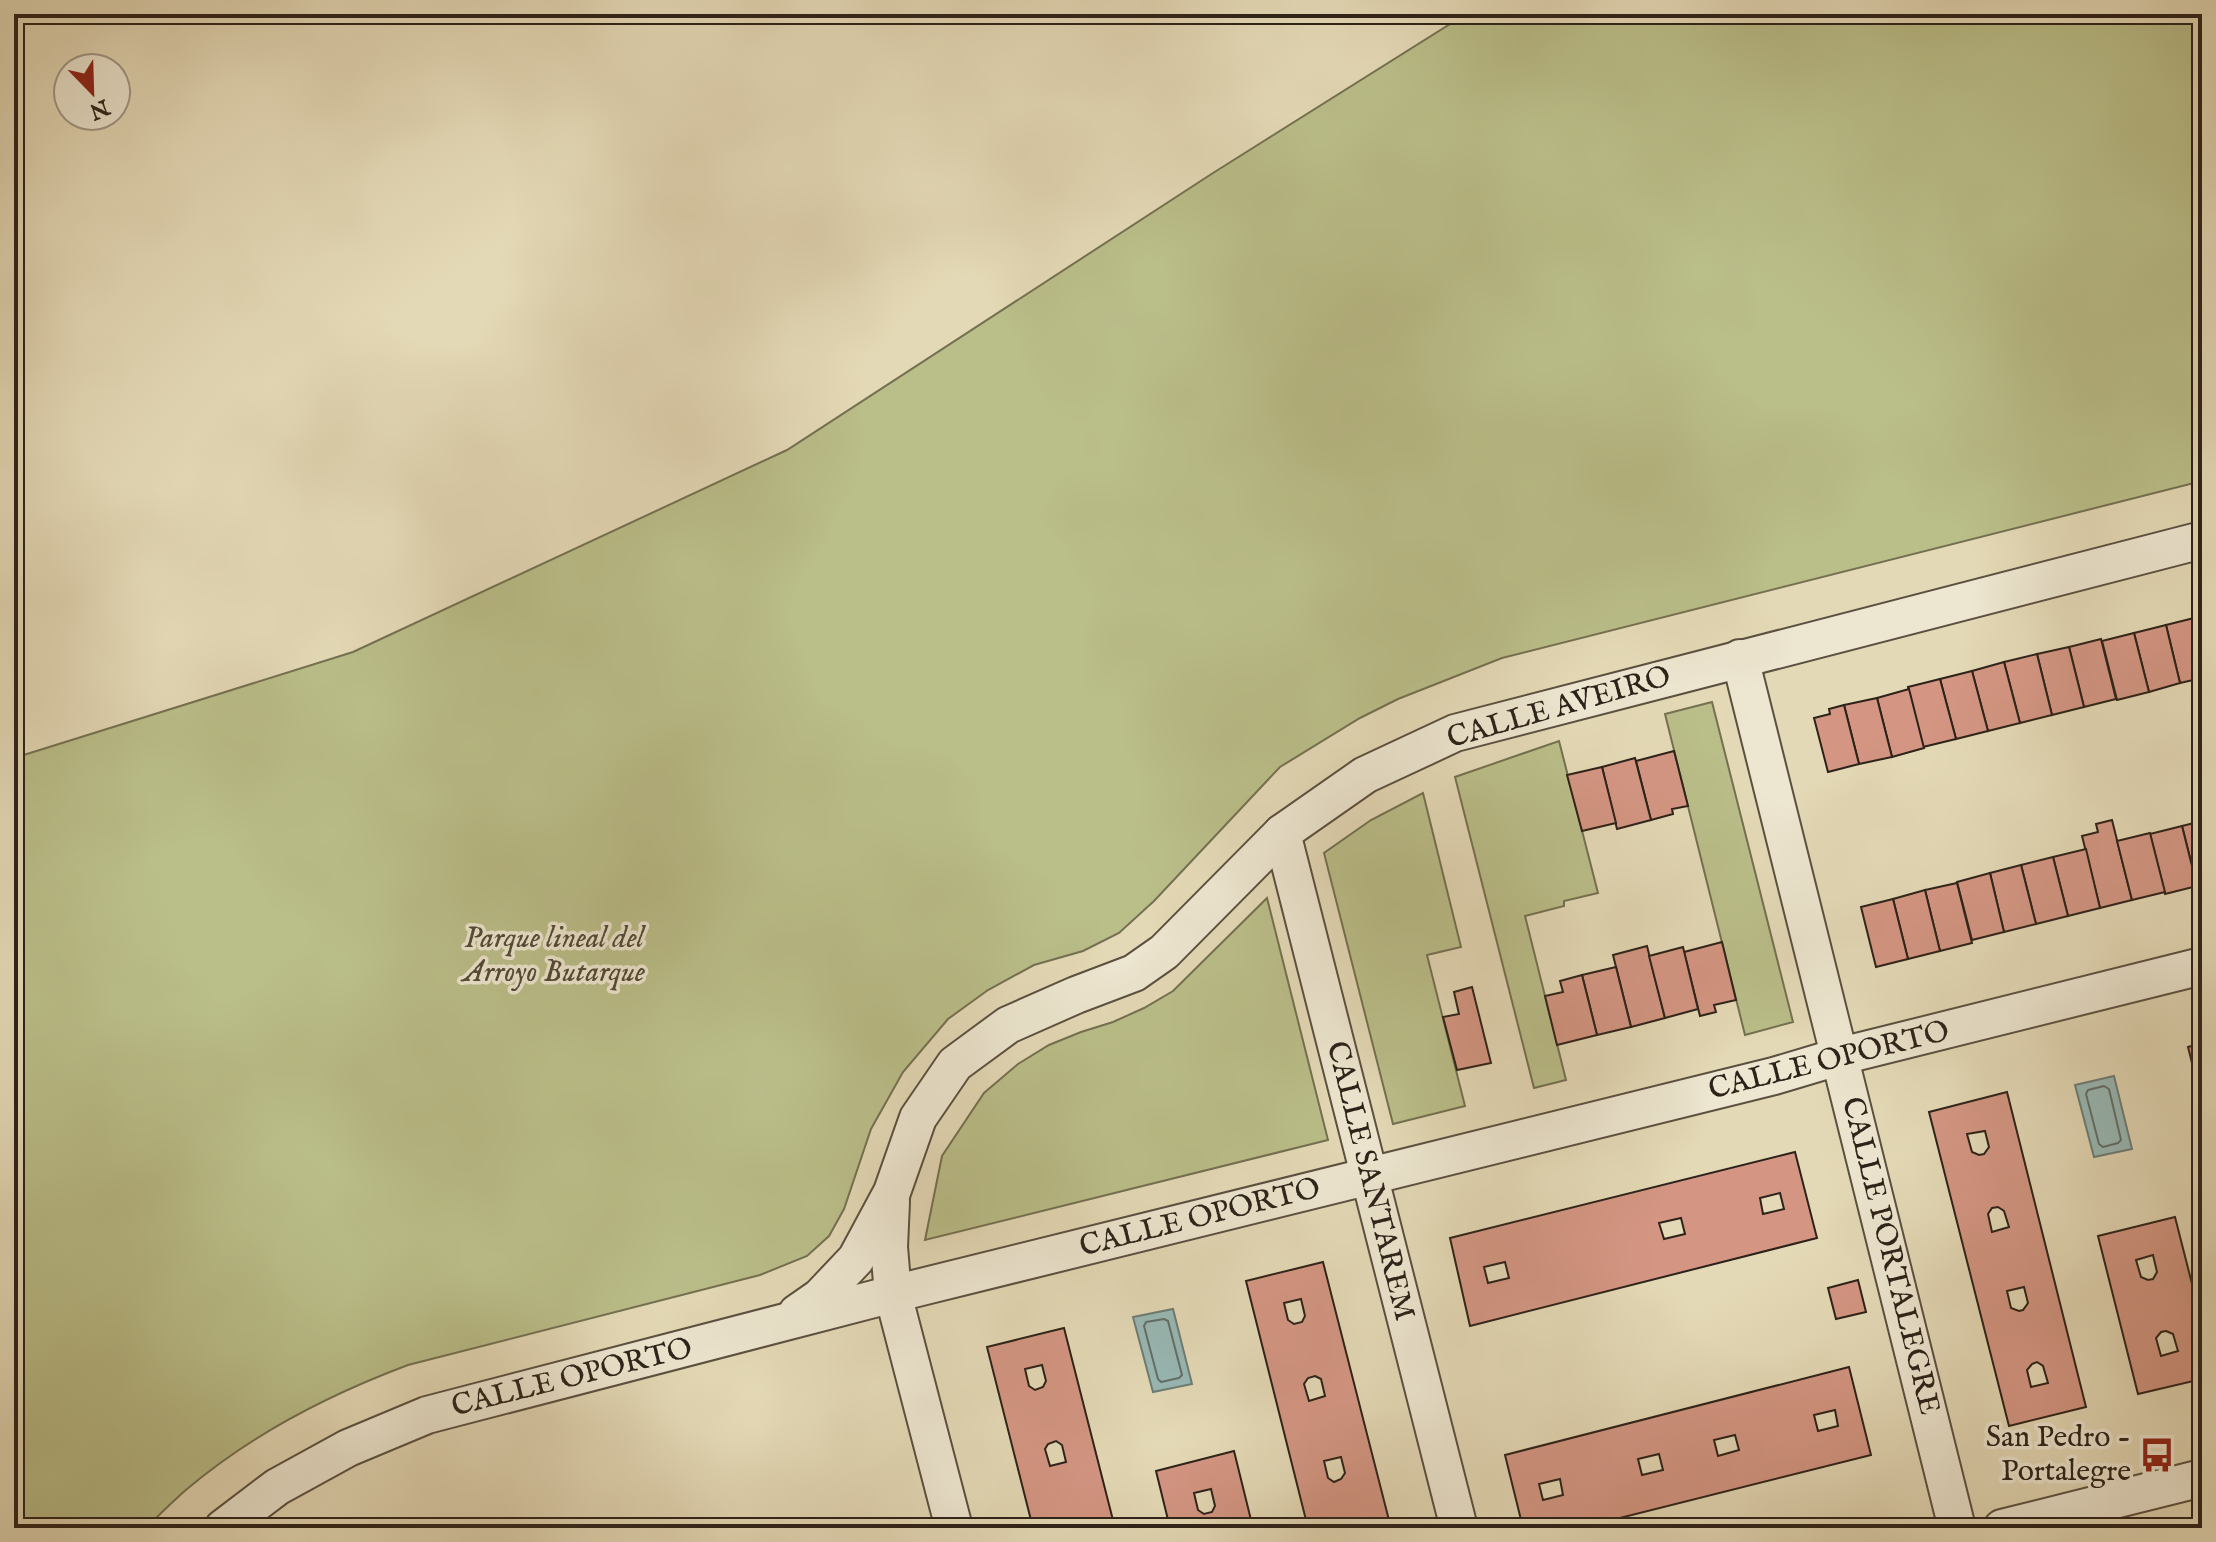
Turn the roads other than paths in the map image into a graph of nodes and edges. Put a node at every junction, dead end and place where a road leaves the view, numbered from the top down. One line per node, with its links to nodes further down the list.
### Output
1 (2202, 540): 2 (street, CALLE AVEIRO)
2 (1740, 658): 3 (street, CALLE AVEIRO); 5 (street, CALLE PORTALEGRE)
3 (1282, 833): 6 (street, CALLE SANTAREM); 7 (street, CALLE AVEIRO)
4 (2202, 966): 5 (street, CALLE OPORTO)
5 (1841, 1056): 6 (street, CALLE OPORTO); 14 (street, CALLE PORTALEGRE)
6 (1369, 1176): 8 (street, CALLE OPORTO); 13 (street, CALLE SANTAREM)
7 (892, 1192): 8 (street, CALLE AVEIRO); 9 (street, CALLE AVEIRO)
8 (893, 1294): 9 (street, CALLE OPORTO); 12 (street, CALLE AVEIRO)
9 (784, 1323): 11 (street, CALLE OPORTO)
10 (2202, 1478): 15 (street)
11 (223, 1528)
12 (954, 1528)
13 (1459, 1528)
14 (1957, 1528)
15 (2002, 1528)

